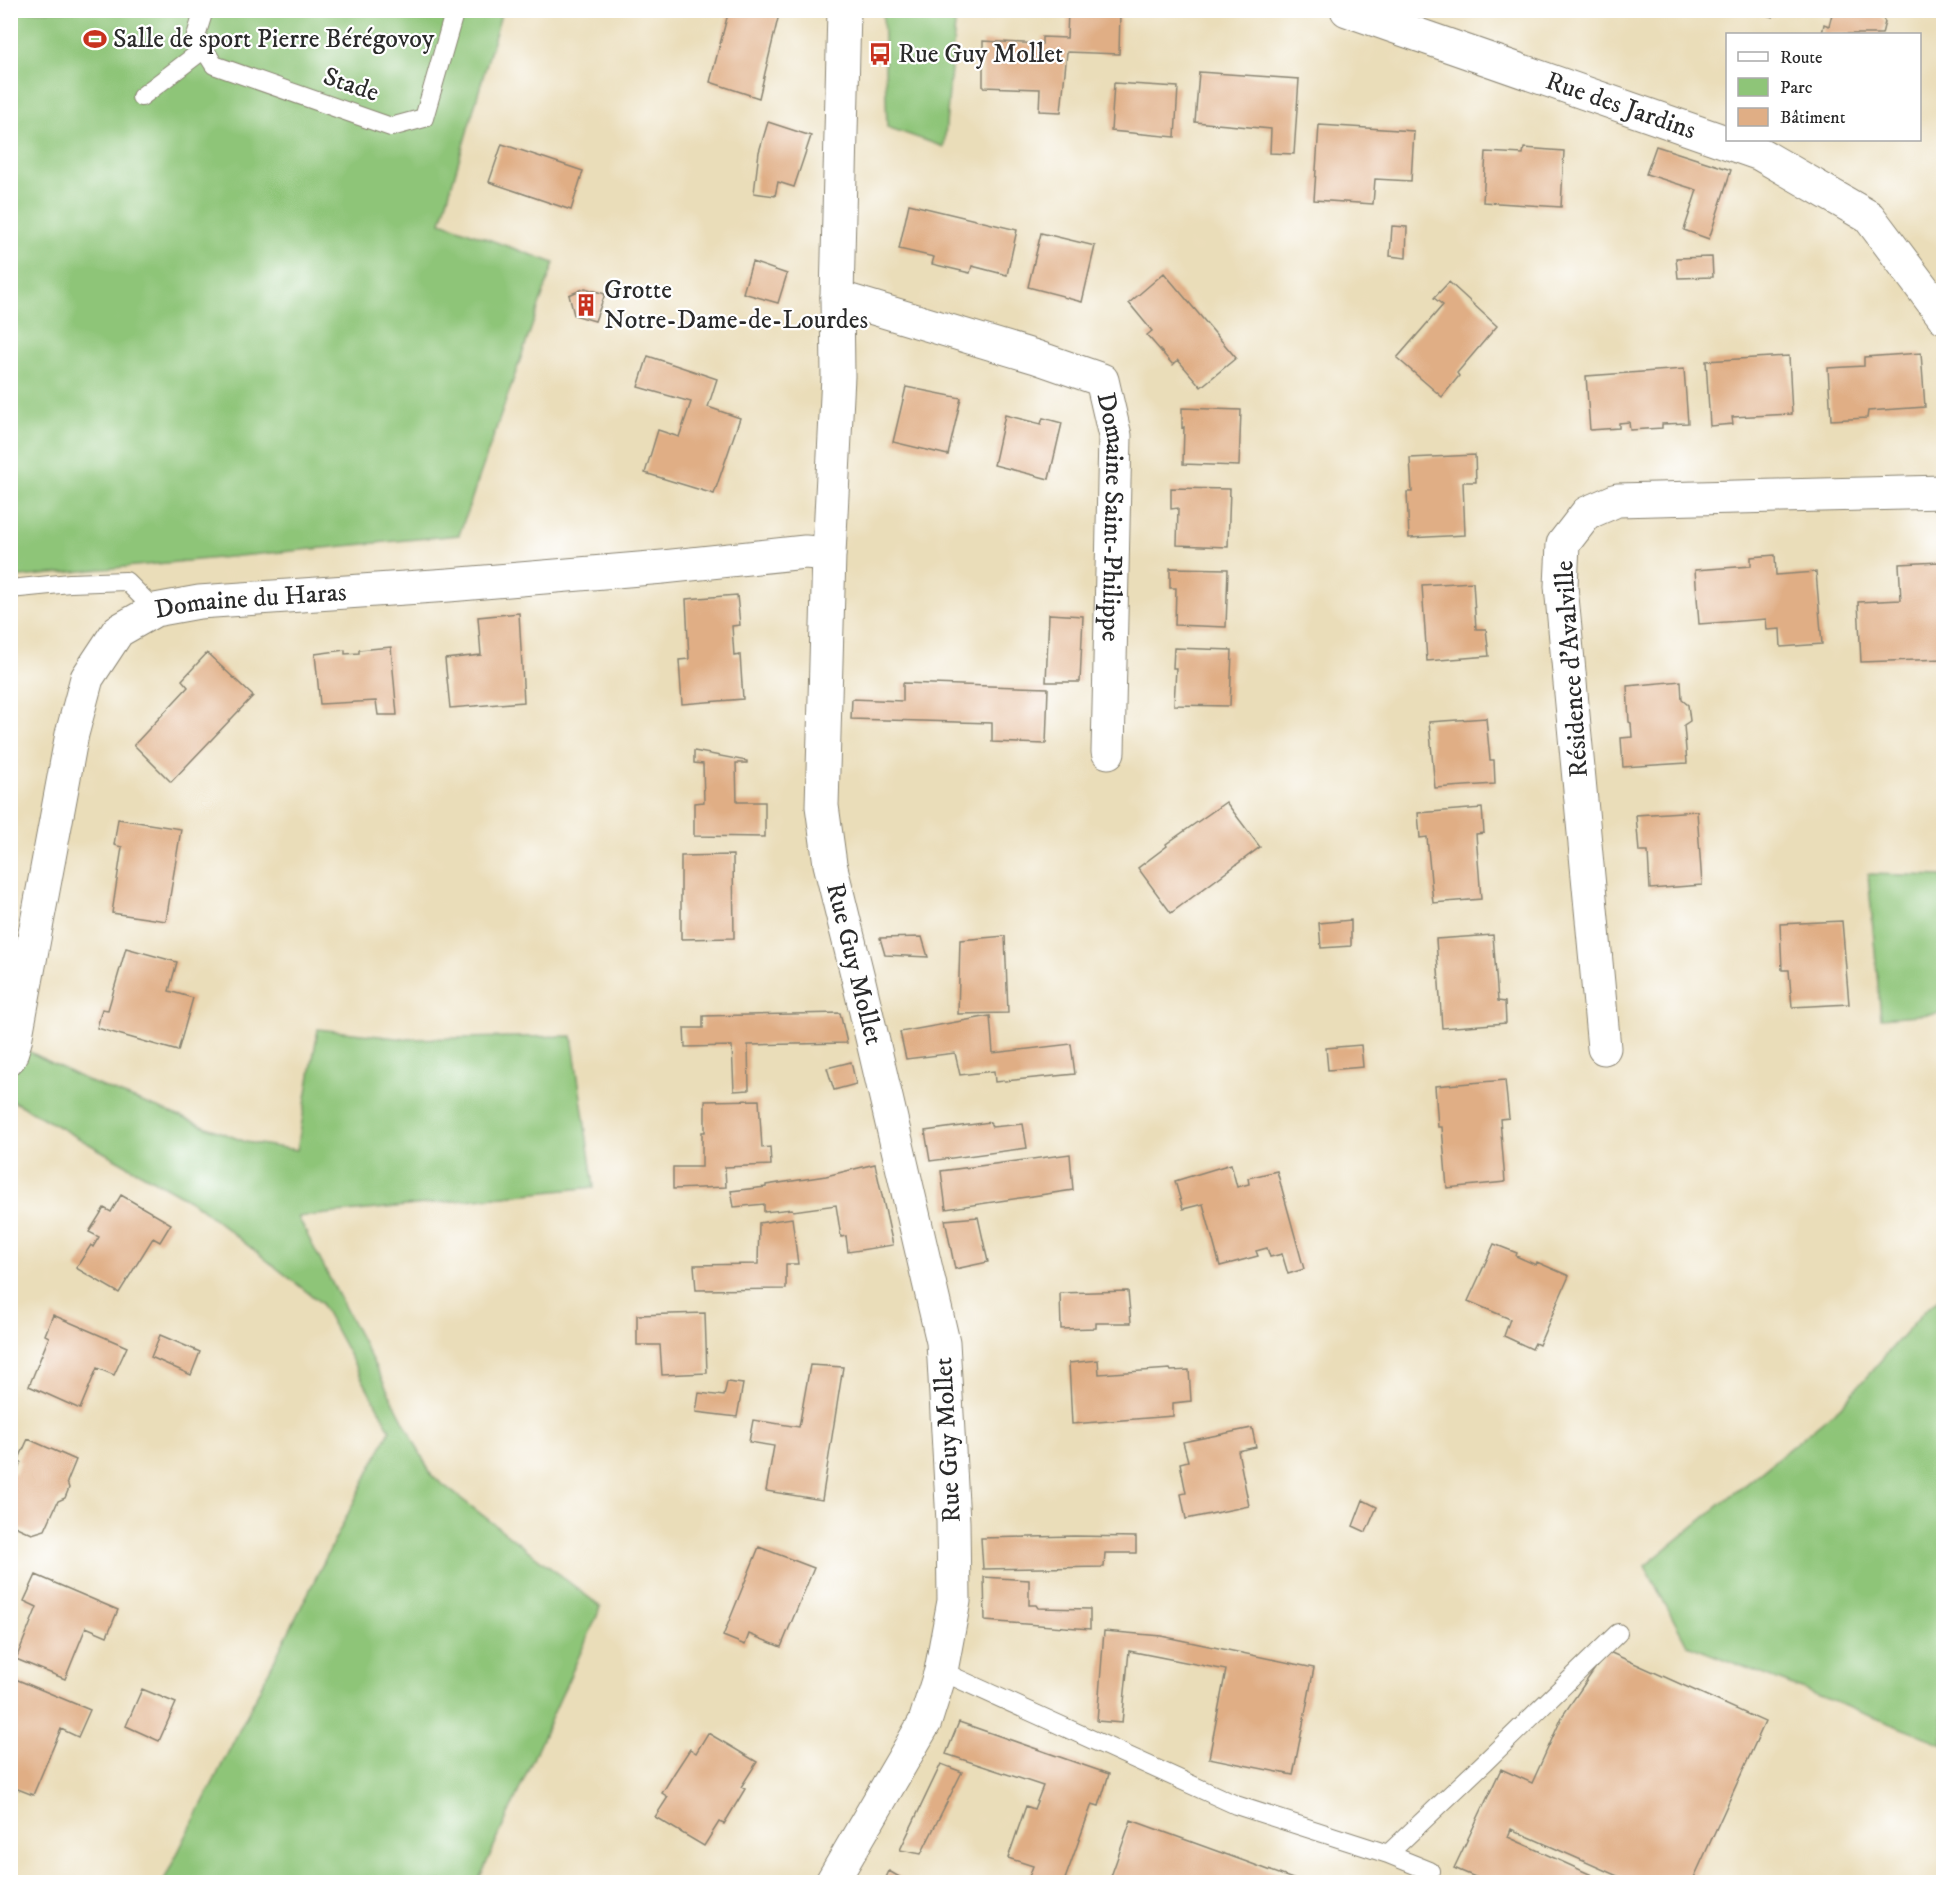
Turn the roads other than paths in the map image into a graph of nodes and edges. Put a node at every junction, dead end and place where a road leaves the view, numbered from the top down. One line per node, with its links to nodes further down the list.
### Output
1 (204, 10): 5 (lane)
2 (455, 10): 5 (lane, Stade)
3 (844, 10): 7 (street, Rue Guy Mollet)
4 (1347, 10): 8 (street, Rue des Jardins)
5 (204, 49): 6 (lane)
6 (141, 97)
7 (837, 297): 10 (street, Rue Guy Mollet); 13 (street, Domaine Saint-Philippe)
8 (1944, 317)
9 (1944, 492): 14 (street, Résidence d'Avalville)
10 (830, 554): 12 (street, Domaine du Haras); 17 (street, Rue Guy Mollet)
11 (10, 589): 12 (lane)
12 (155, 610): 15 (street, Domaine du Haras)
13 (1108, 752)
14 (1604, 1048)
15 (10, 1057)
16 (1618, 1633): 18 (lane)
17 (941, 1671): 18 (lane); 20 (street, Rue Guy Mollet)
18 (1388, 1854): 19 (lane)
19 (1430, 1871)
20 (832, 1882)

